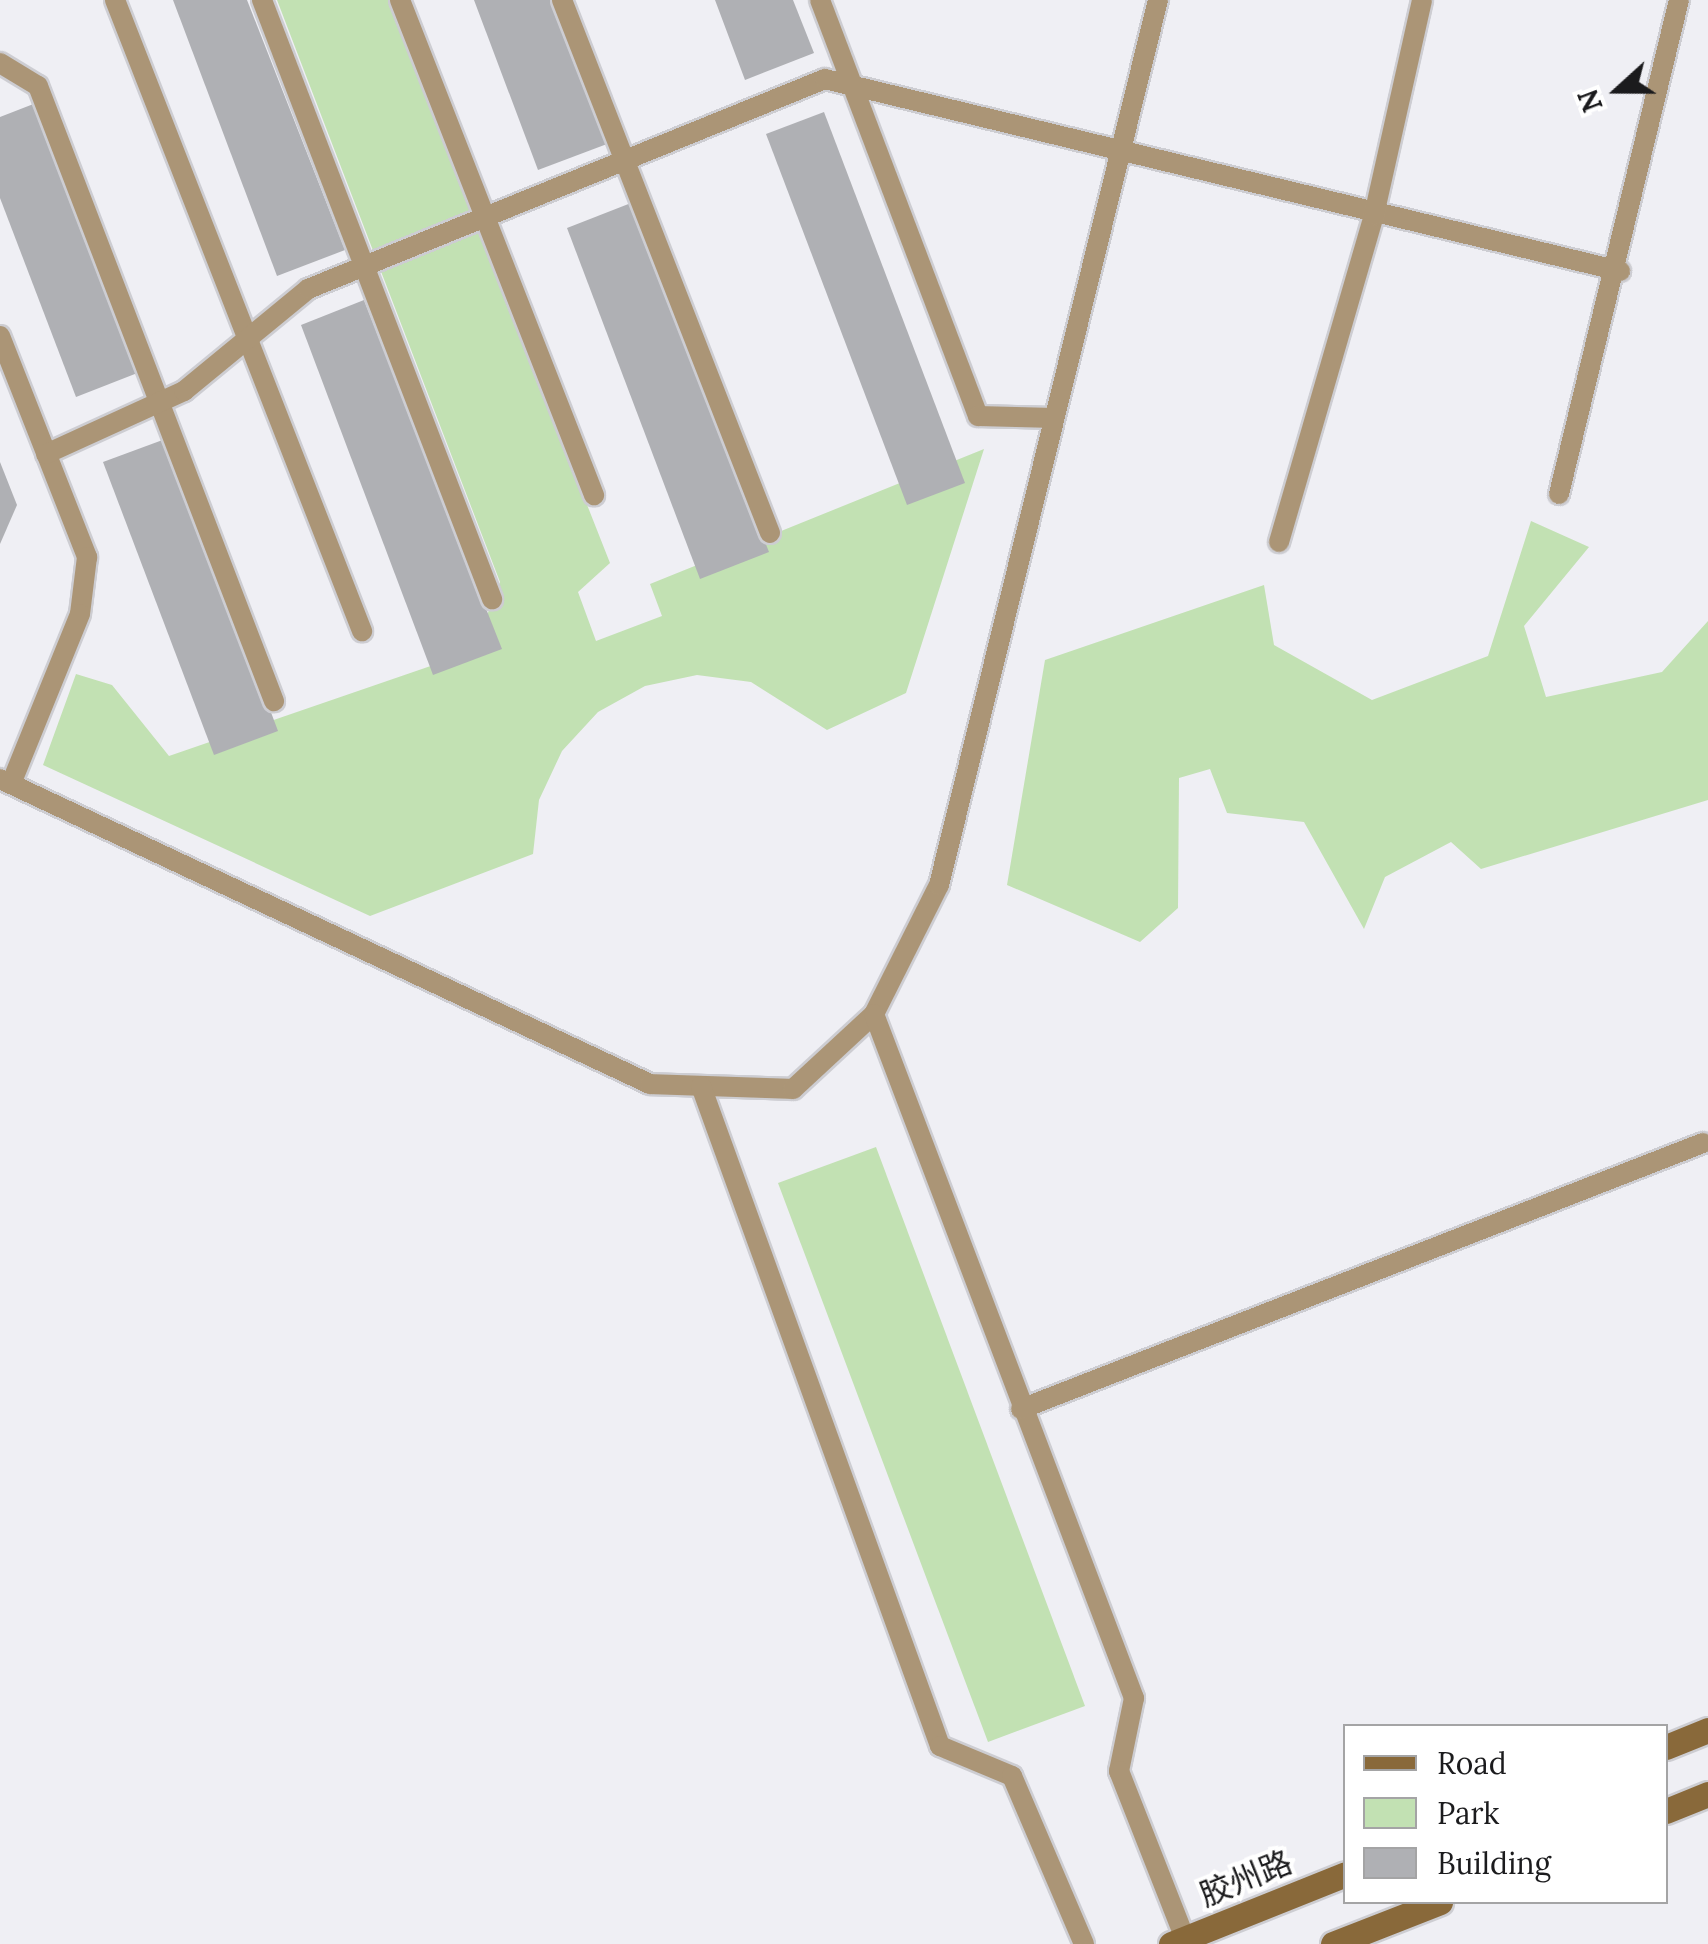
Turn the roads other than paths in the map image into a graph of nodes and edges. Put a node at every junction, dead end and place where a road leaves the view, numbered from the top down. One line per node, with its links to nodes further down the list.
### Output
1 (115, 0): 18 (lane)
2 (262, 0): 15 (lane)
3 (400, 0): 14 (lane)
4 (562, 0): 12 (lane)
5 (820, 0): 10 (lane)
6 (1158, 0): 11 (lane)
7 (1422, 0): 13 (lane)
8 (1679, 0): 16 (lane)
9 (0, 62): 19 (lane)
10 (854, 86): 11 (lane); 12 (lane); 20 (lane)
11 (1119, 157): 13 (lane); 20 (lane)
12 (626, 162): 14 (lane); 24 (lane)
13 (1374, 215): 16 (lane); 25 (lane)
14 (484, 219): 15 (lane); 23 (lane)
15 (363, 267): 18 (lane); 26 (lane)
16 (1620, 271): 22 (lane)
17 (0, 336): 21 (lane)
18 (246, 338): 19 (lane); 27 (lane)
19 (159, 402): 21 (lane); 28 (lane)
20 (1054, 418): 30 (lane)
21 (46, 454): 29 (lane)
22 (1559, 494)
23 (594, 495)
24 (770, 532)
25 (1279, 542)
26 (492, 598)
27 (362, 631)
28 (274, 701)
29 (5, 781): 31 (lane)
30 (874, 1014): 31 (lane); 33 (lane)
31 (700, 1086): 41 (lane)
32 (1703, 1143): 33 (lane)
33 (1021, 1409): 40 (lane)
34 (1708, 1730): 35 (main road)
35 (1668, 1746)
36 (1708, 1794): 37 (main road)
37 (1668, 1810)
38 (1343, 1875): 40 (main road, 胶州路)
39 (1435, 1904): 42 (main road)
40 (1181, 1942)
41 (1084, 1944)
42 (1333, 1944)

